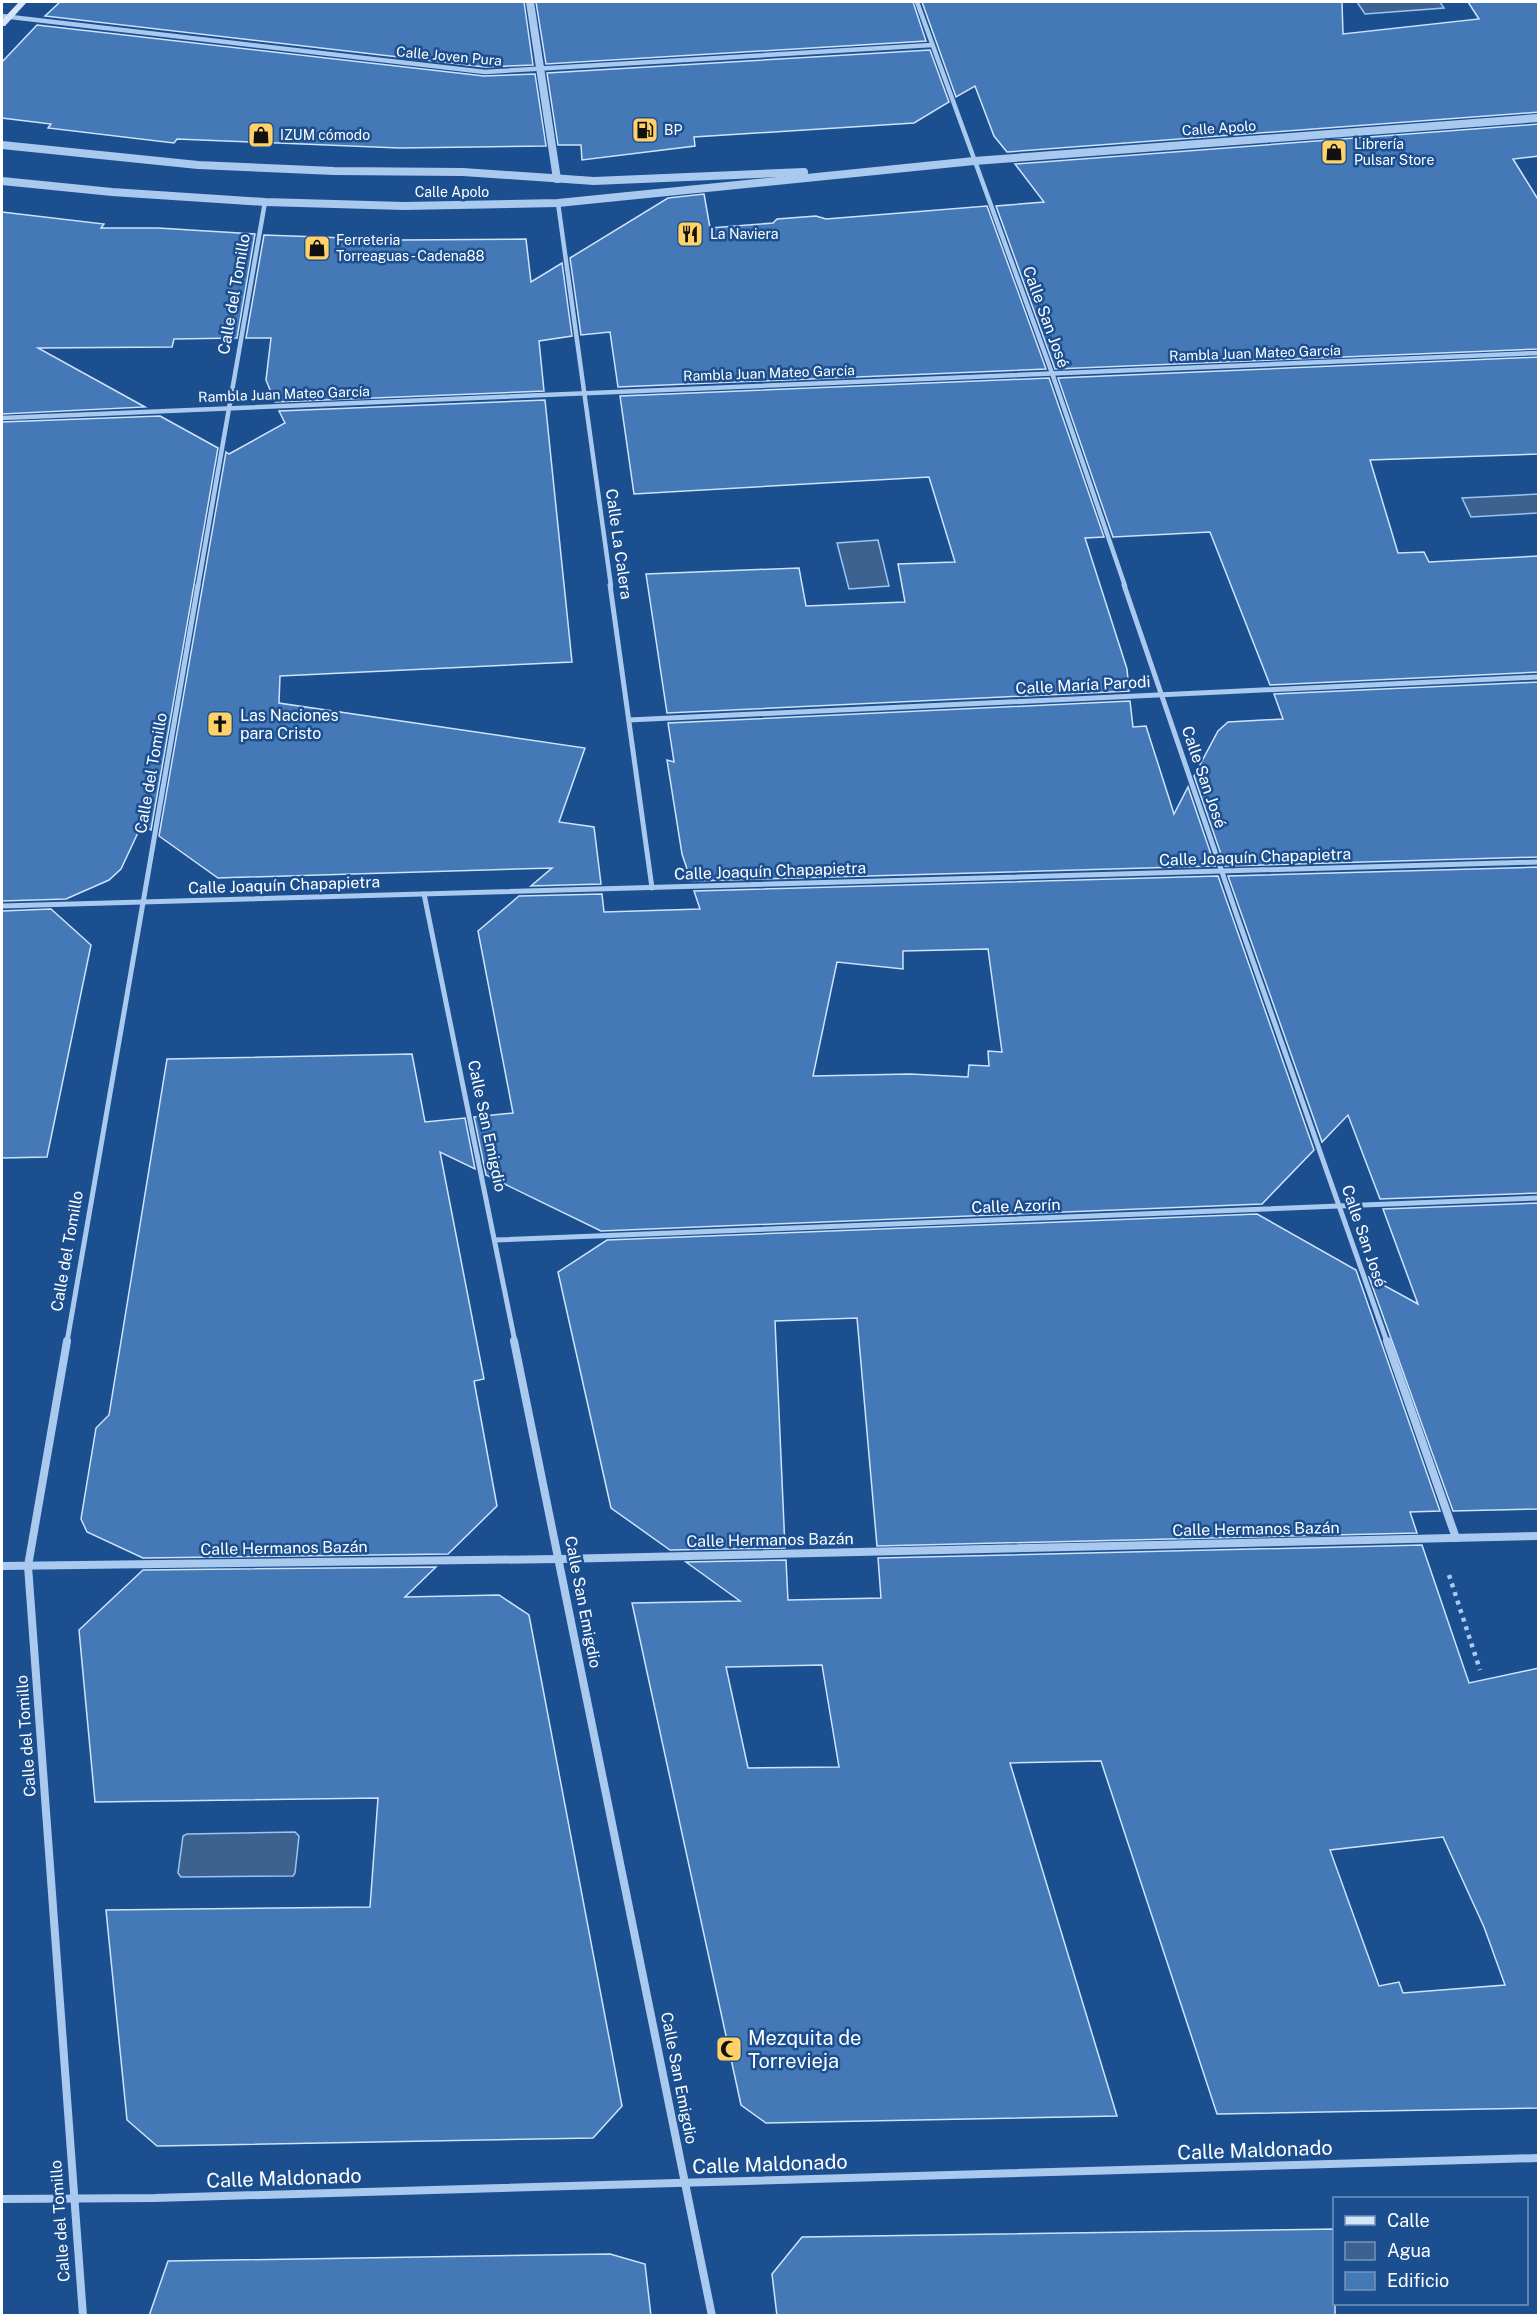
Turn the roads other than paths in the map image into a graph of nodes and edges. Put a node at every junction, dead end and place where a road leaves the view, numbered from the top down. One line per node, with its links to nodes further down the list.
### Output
1 (23, 2): 4 (main road)
2 (530, 2): 7 (street)
3 (917, 2): 6 (street, Calle San José)
4 (5, 17): 5 (main road); 7 (street, Calle Joven Pura)
5 (2, 24)
6 (932, 45): 7 (street, Calle Joven Pura); 10 (street, Calle San José)
7 (541, 70): 12 (street)
8 (1539, 117): 10 (street, Calle Apolo)
9 (2, 145): 12 (street, Calle Apolo)
10 (974, 161): 11 (street, Calle Apolo); 17 (street, Calle San José)
11 (901, 169): 12 (street, Calle Apolo); 15 (street, Calle Apolo)
12 (556, 180)
13 (2, 181): 14 (street, Calle Apolo)
14 (265, 202): 15 (street, Calle Apolo); 19 (street, Calle del Tomillo)
15 (558, 203): 18 (street, Calle La Calera)
16 (1539, 353): 17 (street, Rambla Juan Mateo García)
17 (1052, 373): 18 (street, Rambla Juan Mateo García); 22 (street, Calle San José)
18 (584, 393): 19 (street, Rambla Juan Mateo García); 23 (street, Calle La Calera)
19 (229, 409): 20 (street, Rambla Juan Mateo García); 28 (street, Calle del Tomillo)
20 (2, 418)
21 (1539, 677): 22 (street, Calle María Parodi)
22 (1162, 695): 23 (street, Calle María Parodi); 25 (street, Calle San José)
23 (629, 720): 26 (street, Calle La Calera)
24 (1539, 862): 25 (street, Calle Joaquín Chapapietra)
25 (1222, 872): 26 (street, Calle Joaquín Chapapietra); 31 (street, Calle San José)
26 (652, 888): 27 (street, Calle Joaquín Chapapietra)
27 (424, 894): 28 (street, Calle Joaquín Chapapietra); 32 (street, Calle San Emigdio)
28 (144, 902): 29 (street, Calle Joaquín Chapapietra); 37 (street, Calle del Tomillo)
29 (2, 906)
30 (1539, 1198): 31 (street, Calle Azorín)
31 (1340, 1206): 32 (street, Calle Azorín); 34 (street, Calle San José)
32 (495, 1240): 35 (street, Calle San Emigdio)
33 (1539, 1536): 34 (street, Calle Hermanos Bazán)
34 (1456, 1538): 35 (street, Calle Hermanos Bazán)
35 (559, 1559): 37 (street, Calle Hermanos Bazán); 39 (street, Calle San Emigdio)
36 (2, 1566): 37 (street, Calle Hermanos Bazán)
37 (28, 1566): 41 (street, Calle del Tomillo)
38 (1539, 2158): 39 (street, Calle Maldonado)
39 (685, 2183): 41 (street, Calle Maldonado); 43 (street, Calle San Emigdio)
40 (2, 2199): 41 (street, Calle Maldonado)
41 (73, 2200): 42 (street, Calle del Tomillo)
42 (83, 2316)
43 (712, 2316)

